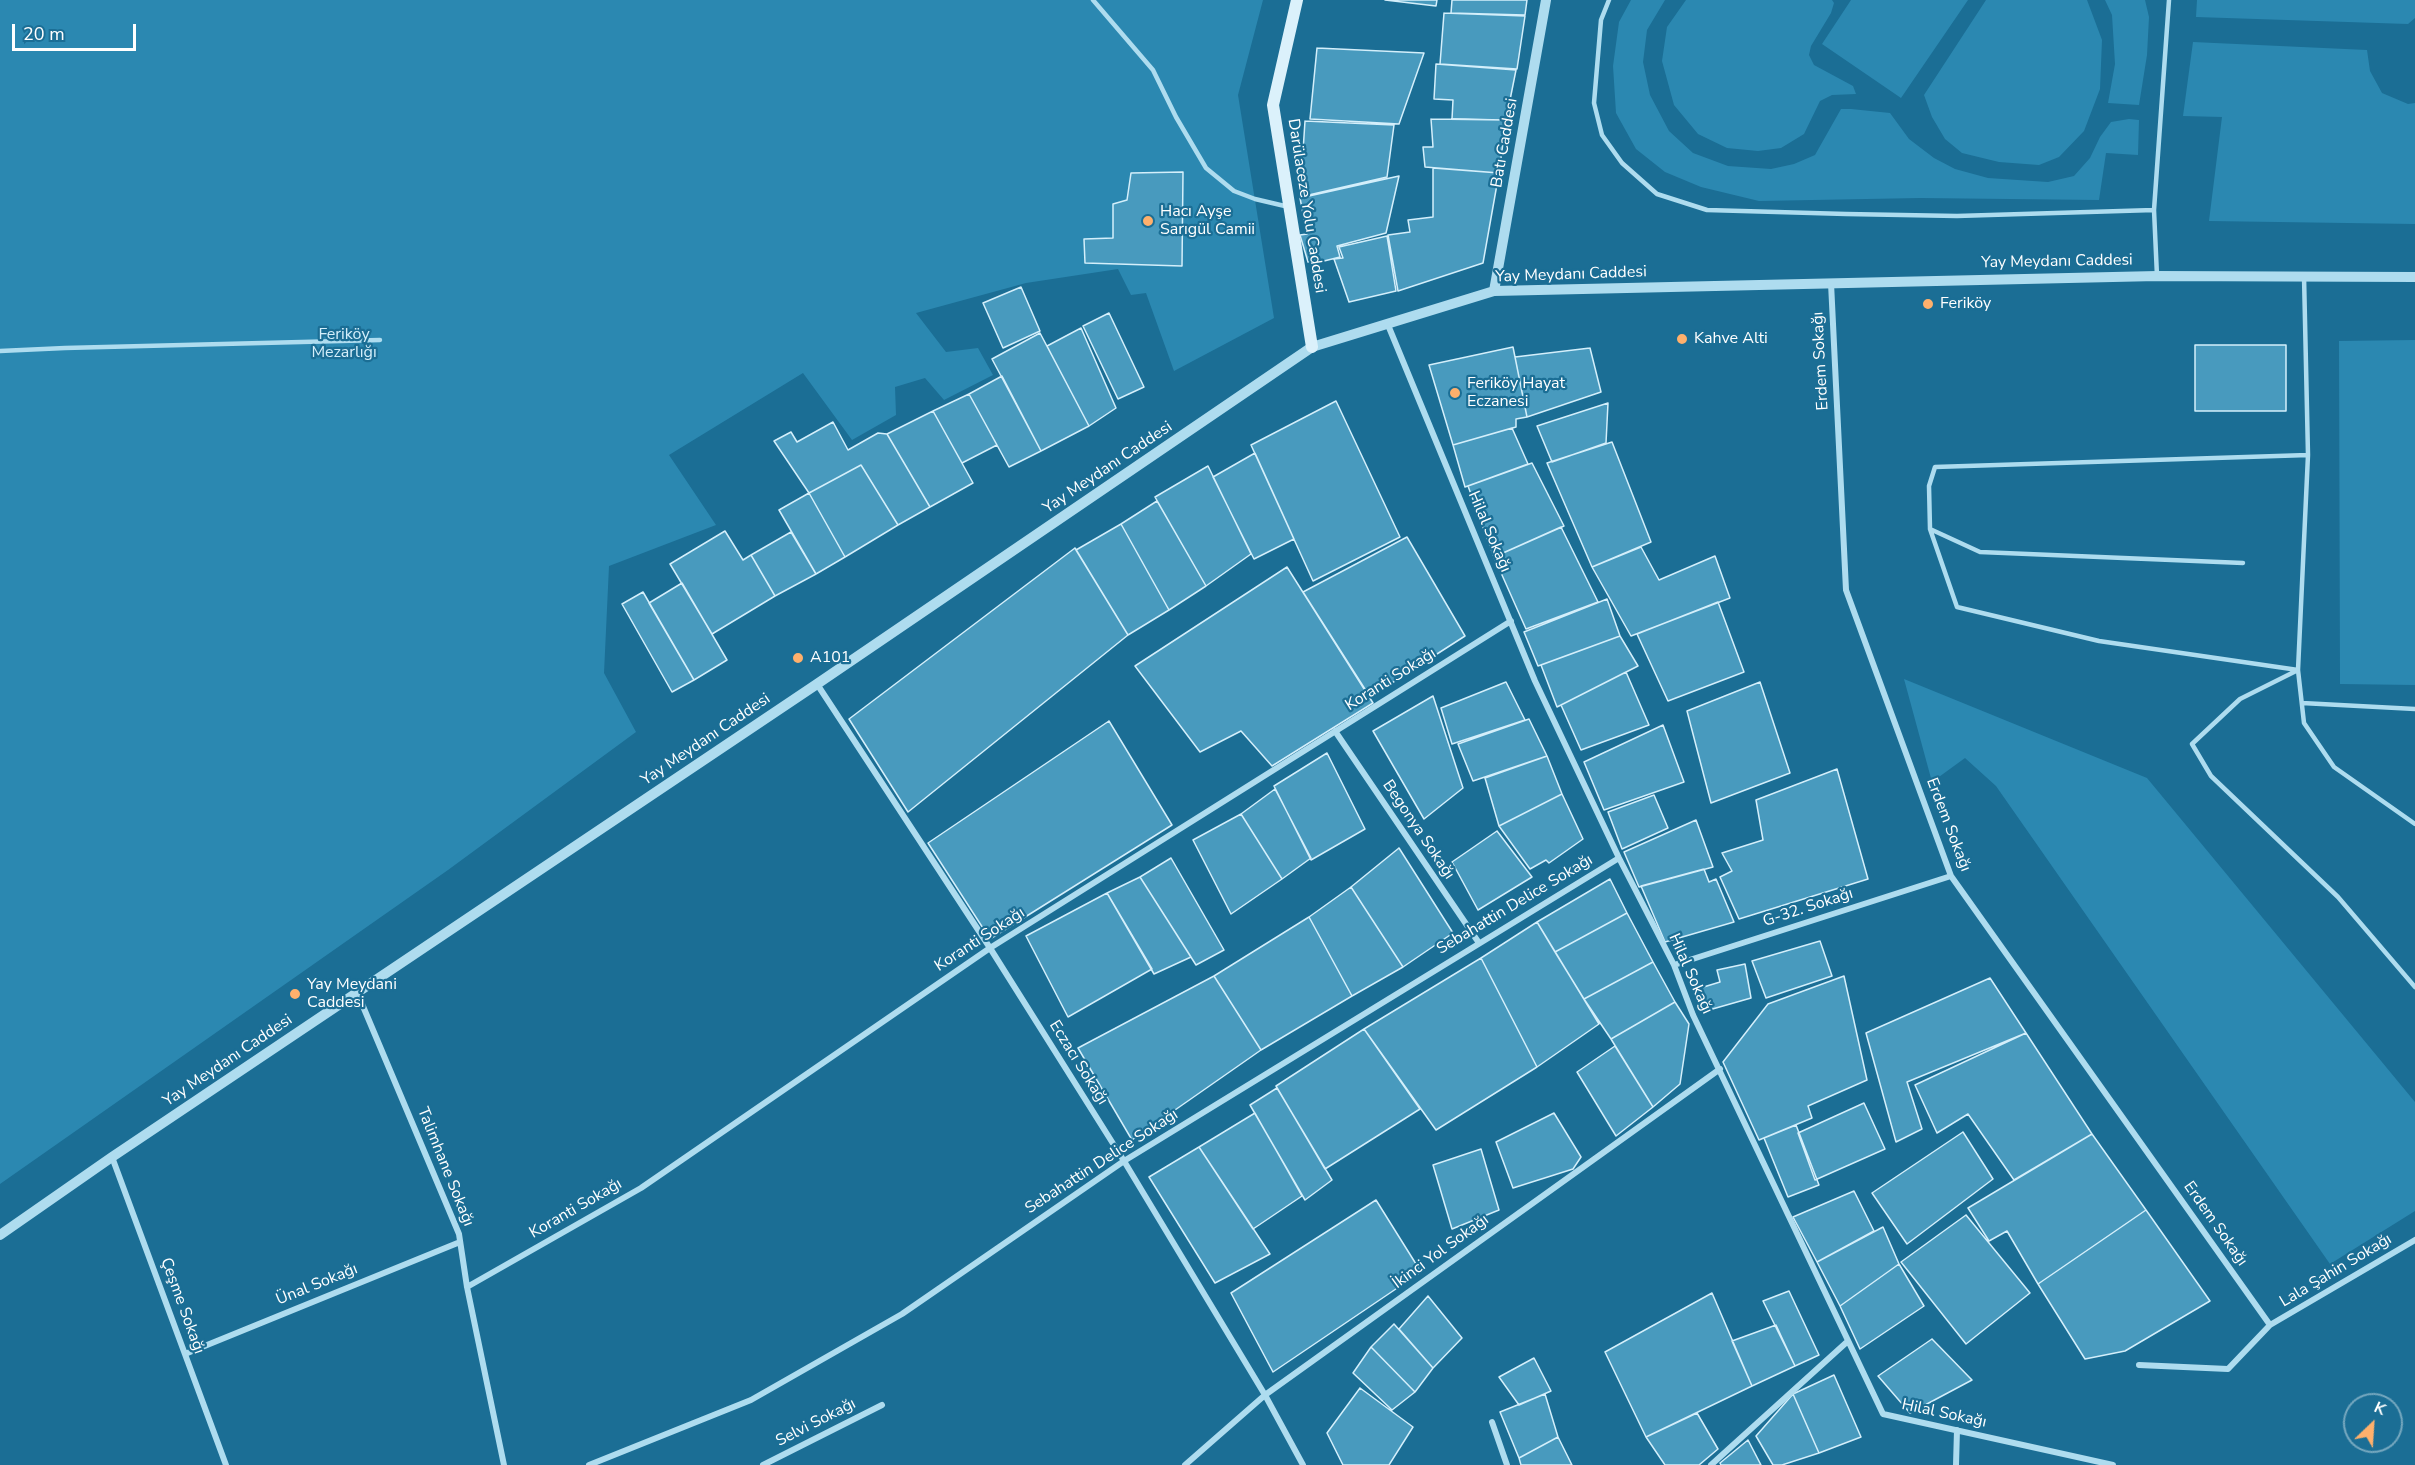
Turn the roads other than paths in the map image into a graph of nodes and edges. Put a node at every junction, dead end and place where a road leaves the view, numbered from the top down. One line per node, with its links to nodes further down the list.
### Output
1 (1093, 0): 6 (lane)
2 (1297, 0): 6 (main road, Darülaceze Yolu Caddesi)
3 (1546, 0): 12 (street, Batı Caddesi)
4 (1610, 0): 7 (lane)
5 (2169, 0): 7 (lane)
6 (1290, 207): 15 (main road, Darülaceze Yolu Caddesi)
7 (2154, 210): 8 (lane)
8 (2157, 276): 9 (street, Yay Meydanı Caddesi); 11 (street, Yay Meydanı Caddesi)
9 (2304, 276): 10 (street, Yay Meydanı Caddesi); 17 (lane)
10 (2415, 277)
11 (1831, 282): 12 (street, Yay Meydanı Caddesi); 28 (street, Erdem Sokağı)
12 (1494, 291): 13 (street, Yay Meydanı Caddesi)
13 (1388, 325): 15 (street, Yay Meydanı Caddesi); 20 (street, Hilal Sokağı)
14 (380, 340): 16 (lane)
15 (1312, 347): 22 (street, Yay Meydanı Caddesi)
16 (0, 351)
17 (2308, 455): 18 (lane); 21 (lane)
18 (1929, 529): 19 (lane); 21 (lane)
19 (2243, 563)
20 (1512, 621): 25 (street, Koranti Sokağı); 27 (street, Hilal Sokağı)
21 (2298, 670): 23 (lane); 32 (lane)
22 (817, 684): 30 (street, Eczacı Sokağı); 33 (street, Yay Meydanı Caddesi)
23 (2302, 703): 24 (lane); 26 (lane)
24 (2415, 710)
25 (1335, 731): 29 (street, Begonya Sokağı); 30 (street, Koranti Sokağı)
26 (2415, 824)
27 (1619, 858): 29 (street, Sebahattin Delice Sokağı); 31 (street, Hilal Sokağı)
28 (1950, 876): 31 (street, G-32. Sokağı); 41 (street, Erdem Sokağı)
29 (1479, 943): 36 (street, Sebahattin Delice Sokağı)
30 (990, 948): 36 (street, Eczacı Sokağı); 40 (street, Koranti Sokağı)
31 (1674, 965): 34 (street, Hilal Sokağı)
32 (2415, 987)
33 (357, 992): 35 (street, Yay Meydanı Caddesi); 39 (street, Talimhane Sokağı)
34 (1719, 1069): 42 (street, Hilal Sokağı); 45 (street, İkinci Yol Sokağı)
35 (112, 1157): 37 (street, Yay Meydanı Caddesi); 43 (street, Çeşme Sokağı)
36 (1124, 1161): 45 (street, Eczacı Sokağı); 51 (street, Sebahattin Delice Sokağı)
37 (0, 1235)
38 (2415, 1240): 41 (street, Lala Şahin Sokağı)
39 (460, 1242): 40 (street, Talimhane Sokağı); 43 (street, Ünal Sokağı)
40 (467, 1287): 50 (street, Talimhane Sokağı)
41 (2271, 1325): 44 (street, Lala Şahin Sokağı)
42 (1848, 1341): 48 (street, Hilal Sokağı); 56 (street)
43 (185, 1354): 49 (street, Çeşme Sokağı)
44 (2139, 1365)
45 (1266, 1395): 53 (street, İkinci Yol Sokağı); 54 (street, Eczacı Sokağı)
46 (882, 1405): 52 (street, Selvi Sokağı)
47 (1492, 1422): 55 (street)
48 (1957, 1430): 57 (street); 58 (street, Hilal Sokağı)
49 (226, 1465)
50 (504, 1465)
51 (589, 1465)
52 (763, 1465)
53 (1185, 1465)
54 (1303, 1465)
55 (1507, 1465)
56 (1711, 1465)
57 (1956, 1465)
58 (2113, 1465)

